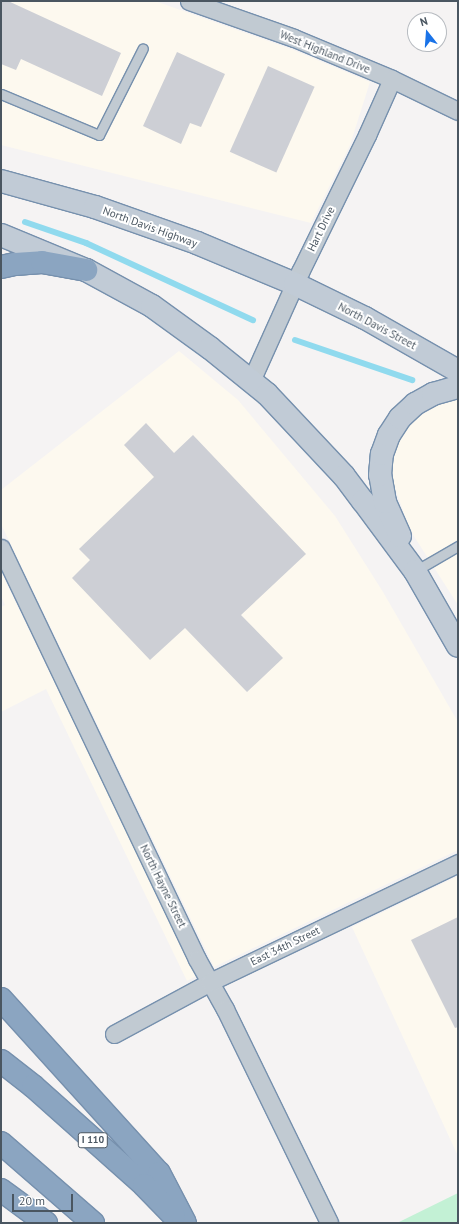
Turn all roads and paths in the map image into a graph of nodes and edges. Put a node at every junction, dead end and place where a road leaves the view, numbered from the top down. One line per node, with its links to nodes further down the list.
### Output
1 (189, 1): 3 (street, West Highland Drive)
2 (143, 48): 4 (lane)
3 (392, 79): 5 (street, West Highland Drive); 10 (street, Hart Drive)
4 (1, 94)
5 (458, 111)
6 (1, 181): 10 (main road, North Davis Highway)
7 (1, 236): 9 (main road)
8 (1, 267): 9 (highway)
9 (86, 270): 12 (main road)
10 (295, 284): 11 (main road, North Davis Street); 12 (street, Hart Drive)
11 (458, 370)
12 (252, 380): 16 (main road)
13 (458, 387): 16 (main road)
14 (458, 546): 16 (lane)
15 (1, 548): 19 (street, North Hayne Street)
16 (415, 571): 17 (main road)
17 (458, 646)
18 (458, 863): 19 (street, East 34th Street)
19 (210, 982): 21 (street, East 34th Street); 25 (street, North Hayne Street)
20 (1, 999): 29 (highway)
21 (114, 1034)
22 (1, 1061): 28 (highway, I 110)
23 (1, 1143): 27 (highway)
24 (1, 1190): 26 (highway)
25 (329, 1222)
26 (46, 1223)
27 (93, 1223)
28 (181, 1223)
29 (185, 1223)

